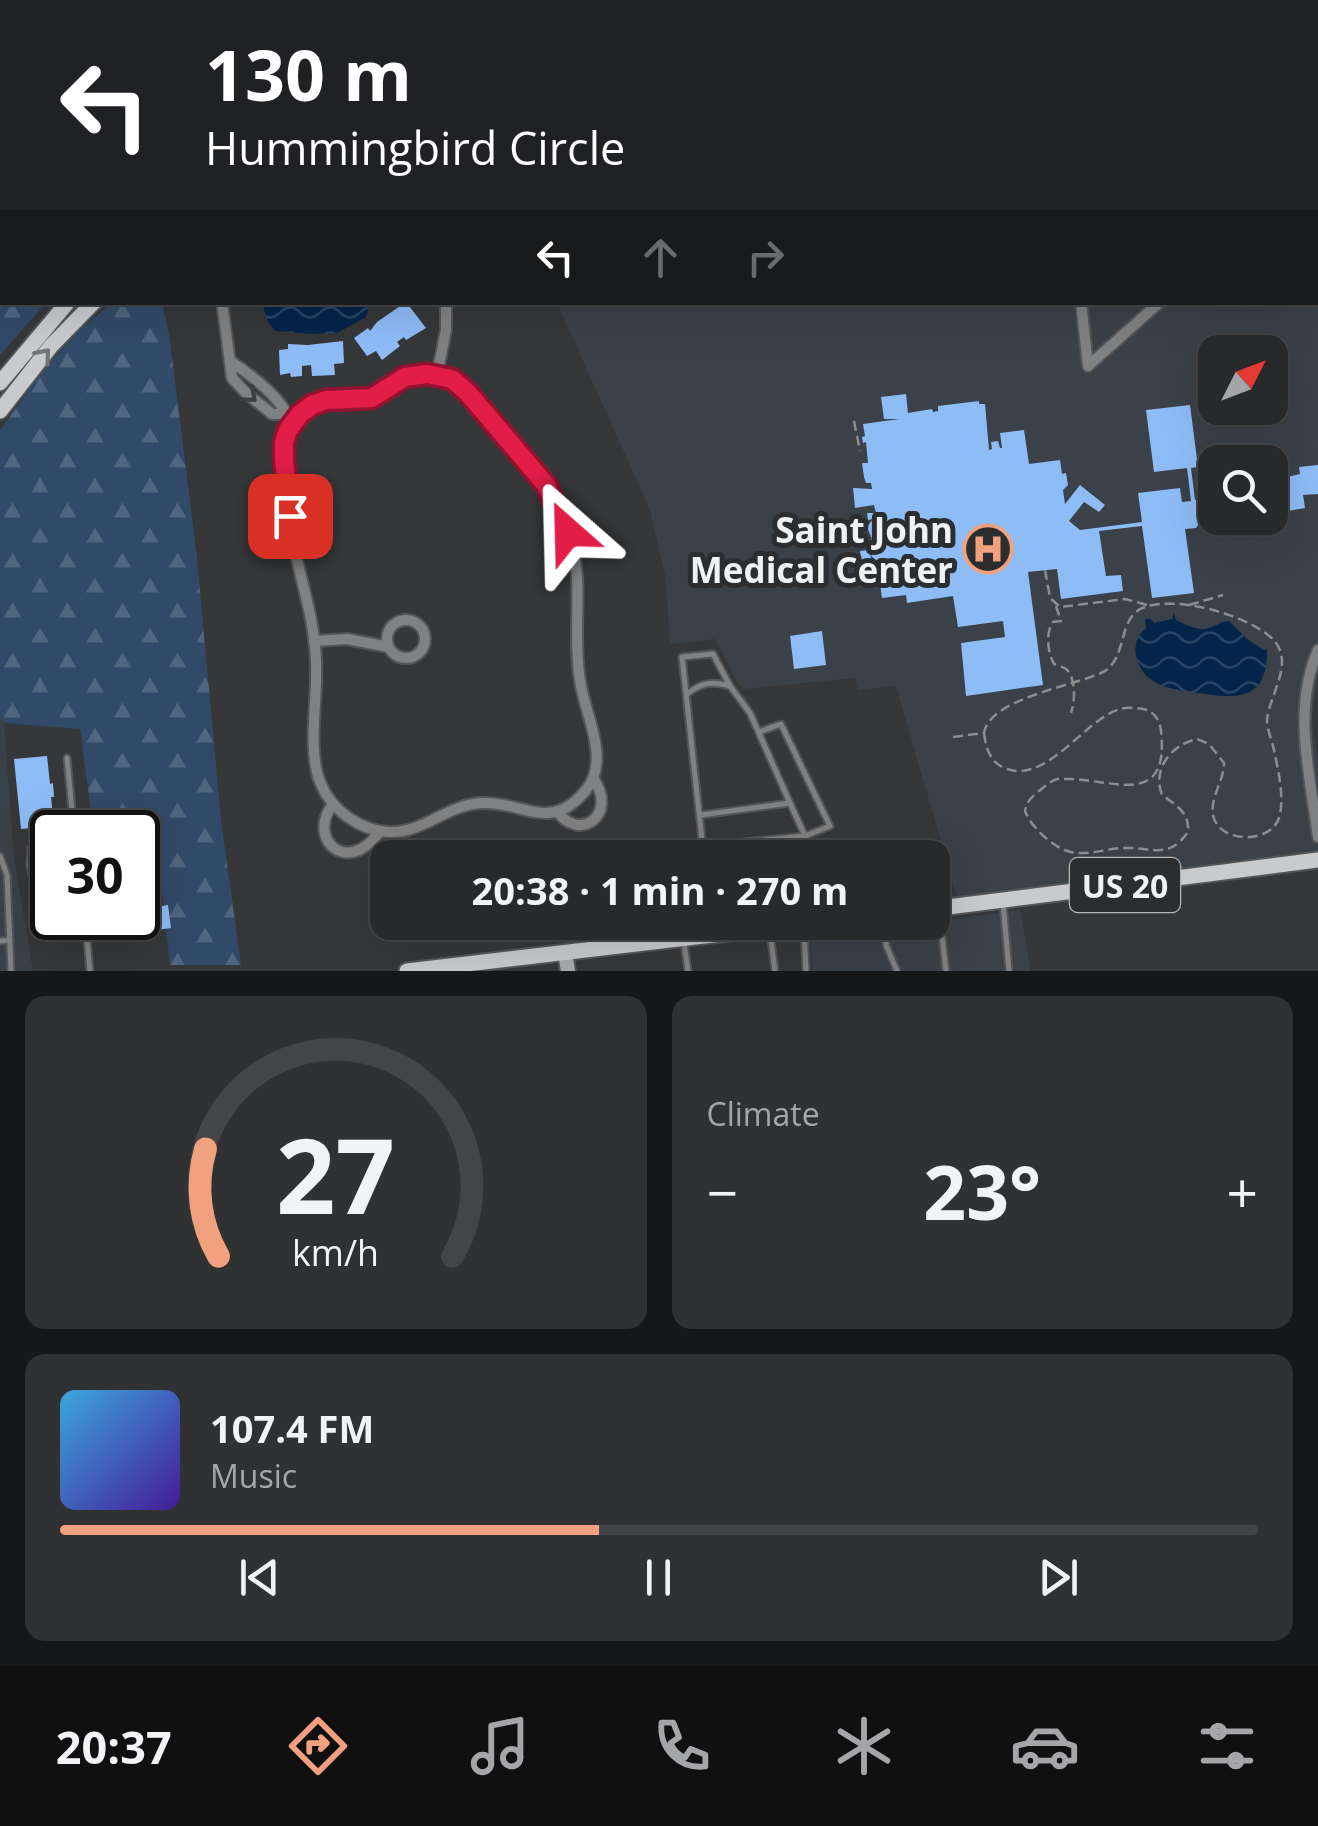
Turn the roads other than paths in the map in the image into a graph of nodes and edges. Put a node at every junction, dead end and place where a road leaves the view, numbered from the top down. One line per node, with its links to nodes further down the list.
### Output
1 (65, 305): 8 (main road)
2 (91, 305): 9 (main road, one-way to 2)
3 (222, 305): 10 (street)
4 (446, 305): 7 (street)
5 (1081, 305): 6 (street)
6 (1157, 305)
7 (437, 375): 10 (street); 18 (street)
8 (0, 383)
9 (0, 412)
10 (291, 417): 11 (street)
11 (314, 641): 12 (street); 20 (street)
12 (389, 647)
13 (1318, 650): 26 (street)
14 (730, 686): 15 (lane); 15 (lane); 16 (lane)
15 (687, 694): 23 (lane)
16 (758, 732): 19 (lane); 25 (lane)
17 (67, 758): 21 (lane)
18 (594, 778): 22 (street); 22 (street)
19 (790, 803): 23 (lane); 25 (lane)
20 (333, 804): 24 (street); 24 (street)
21 (72, 810)
22 (557, 811): 24 (street)
23 (700, 815): 27 (lane)
24 (380, 831)
25 (806, 836): 28 (lane); 29 (lane)
26 (1318, 837)
27 (702, 840)
28 (764, 840)
29 (808, 840)
30 (0, 856): 34 (lane)
31 (1318, 860): 32 (main road, US 20)
32 (1002, 900): 33 (main road, US 20); 52 (lane)
33 (950, 906)
34 (10, 940): 41 (lane); 43 (lane)
35 (87, 940): 44 (lane)
36 (684, 940): 42 (main road); 47 (lane)
37 (771, 940): 48 (lane)
38 (805, 940): 49 (lane)
39 (886, 940): 50 (lane)
40 (941, 940): 51 (lane)
41 (0, 941)
42 (565, 953): 45 (main road); 46 (main road)
43 (12, 971)
44 (90, 971)
45 (407, 971)
46 (568, 971)
47 (688, 971)
48 (775, 971)
49 (806, 971)
50 (896, 971)
51 (946, 971)
52 (1010, 971)

